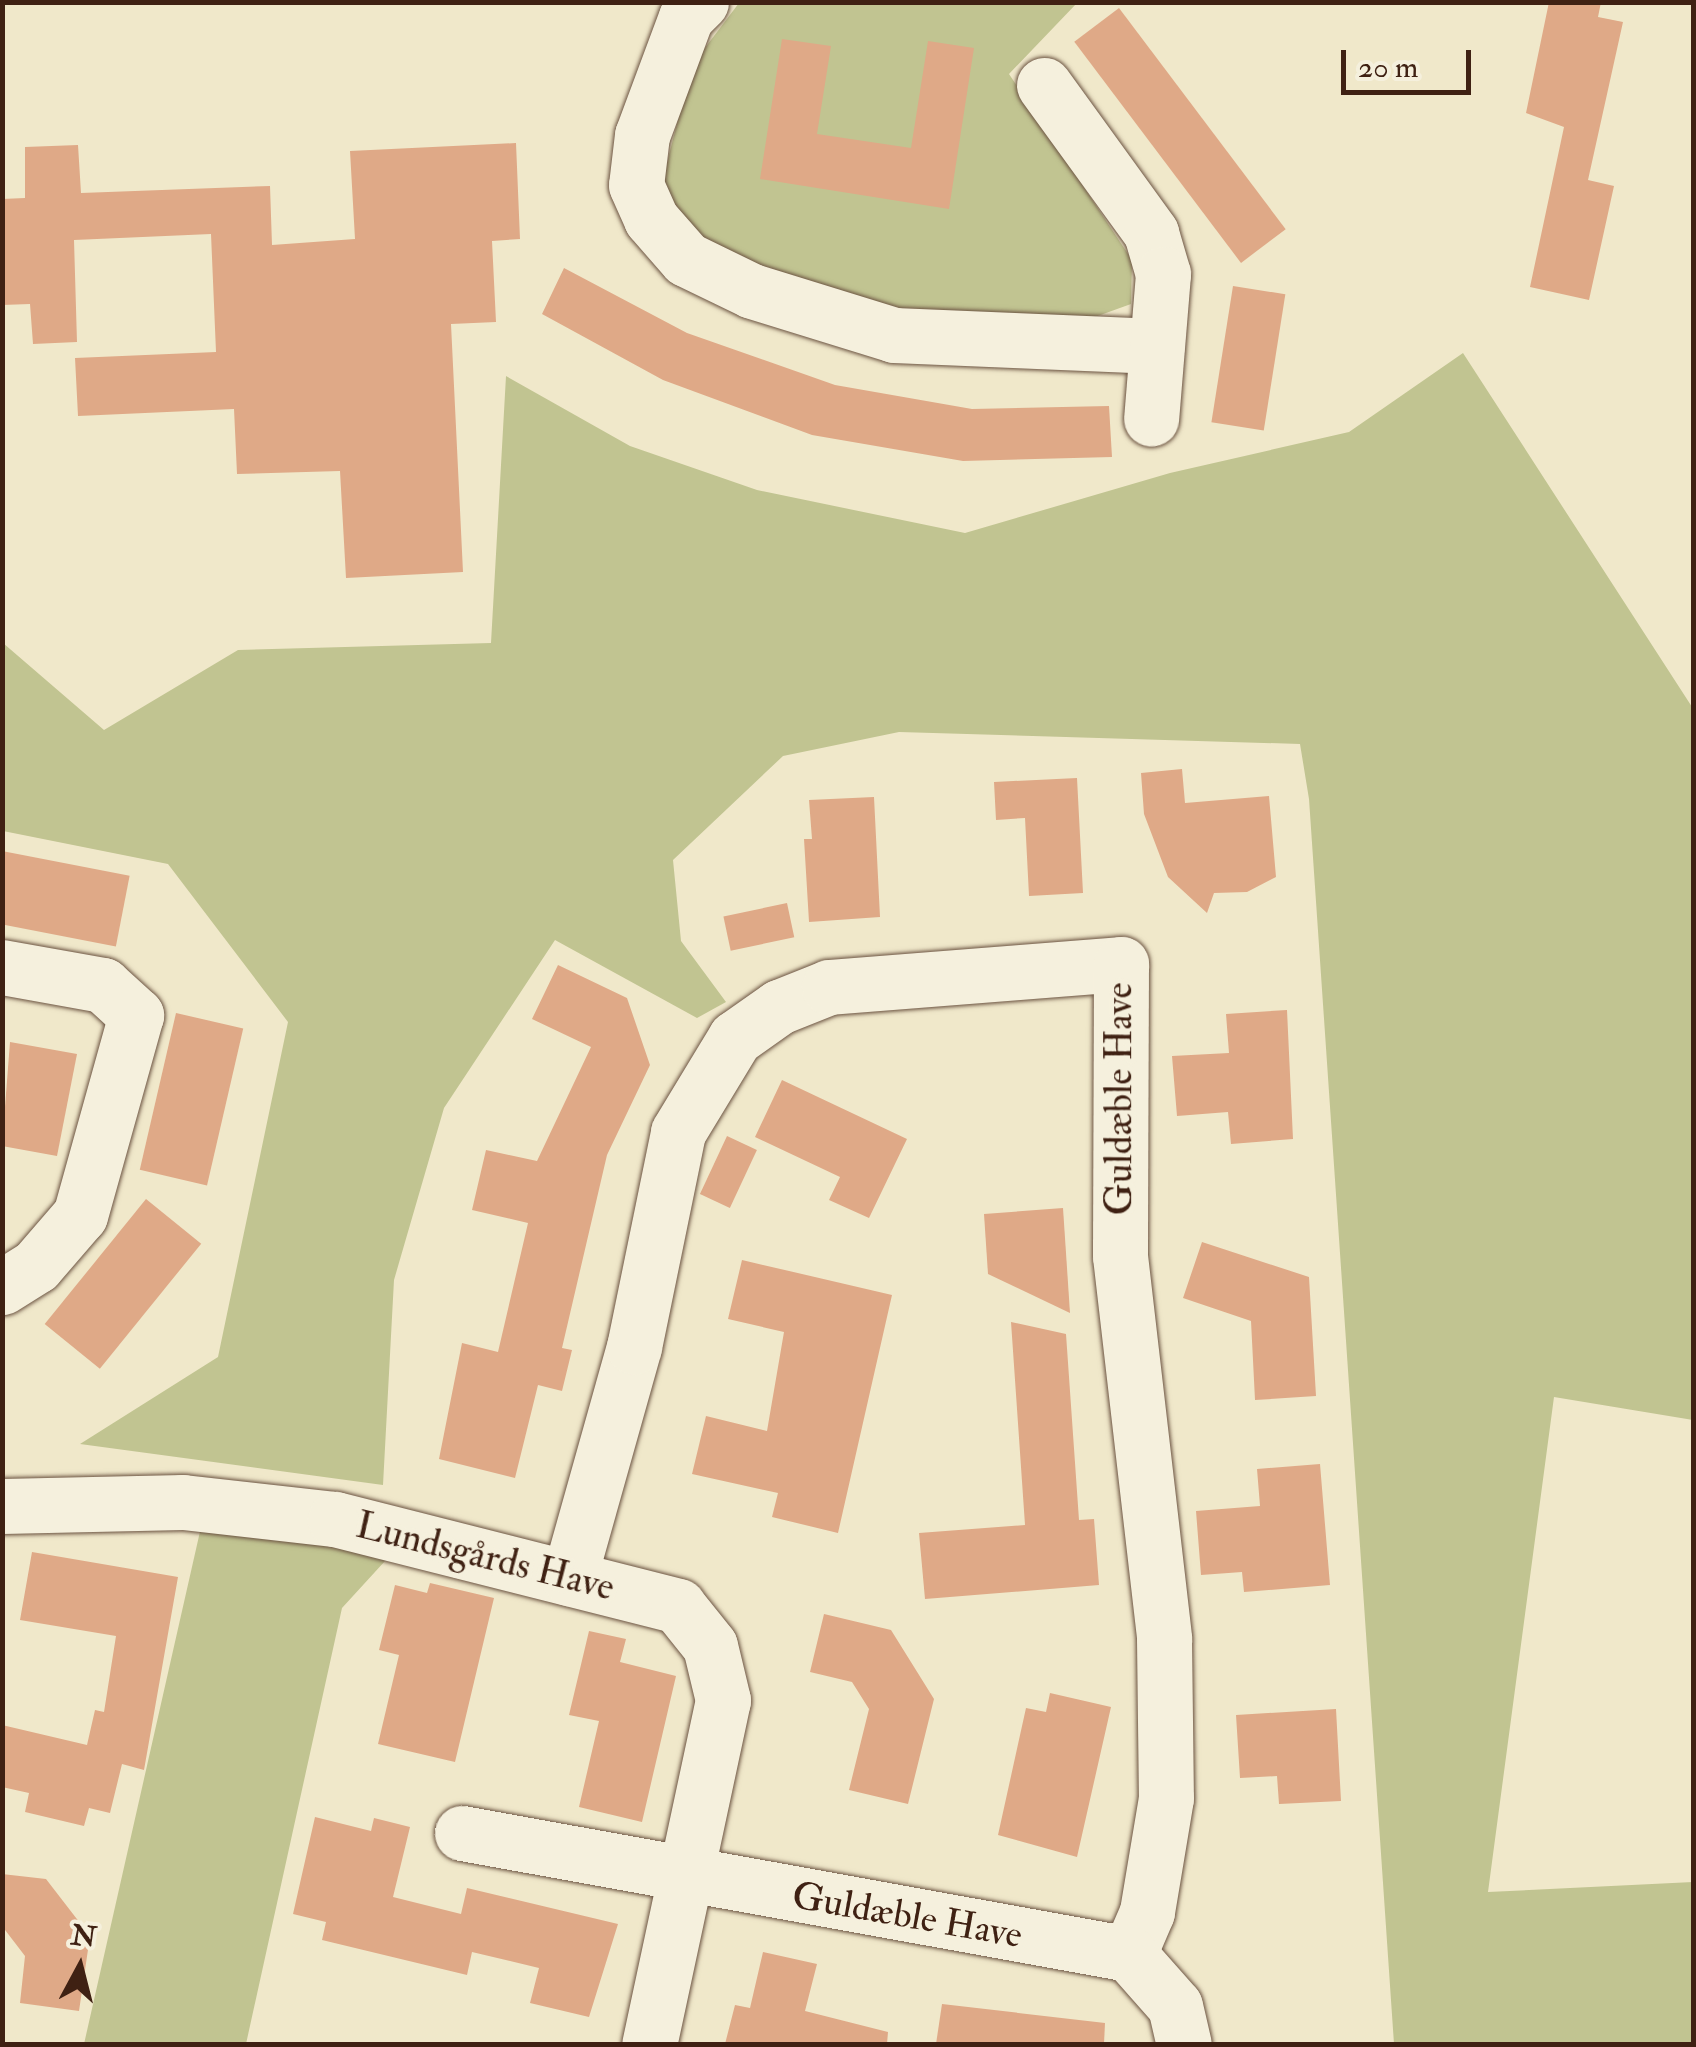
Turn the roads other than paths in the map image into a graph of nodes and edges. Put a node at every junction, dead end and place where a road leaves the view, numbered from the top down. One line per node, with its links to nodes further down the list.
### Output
1 (700, 2): 3 (street)
2 (1044, 84): 3 (street)
3 (1156, 346): 4 (street)
4 (1150, 419)
5 (2, 968): 6 (street)
6 (2, 1287)
7 (2, 1506): 8 (street, Lundsgårds Have)
8 (569, 1578): 10 (street, Lundsgårds Have); 11 (street, Guldæble Have)
9 (462, 1832): 10 (street)
10 (686, 1878): 11 (street, Guldæble Have); 12 (street, Lundsgårds Have)
11 (1128, 1954): 13 (street)
12 (649, 2044)
13 (1184, 2044)

